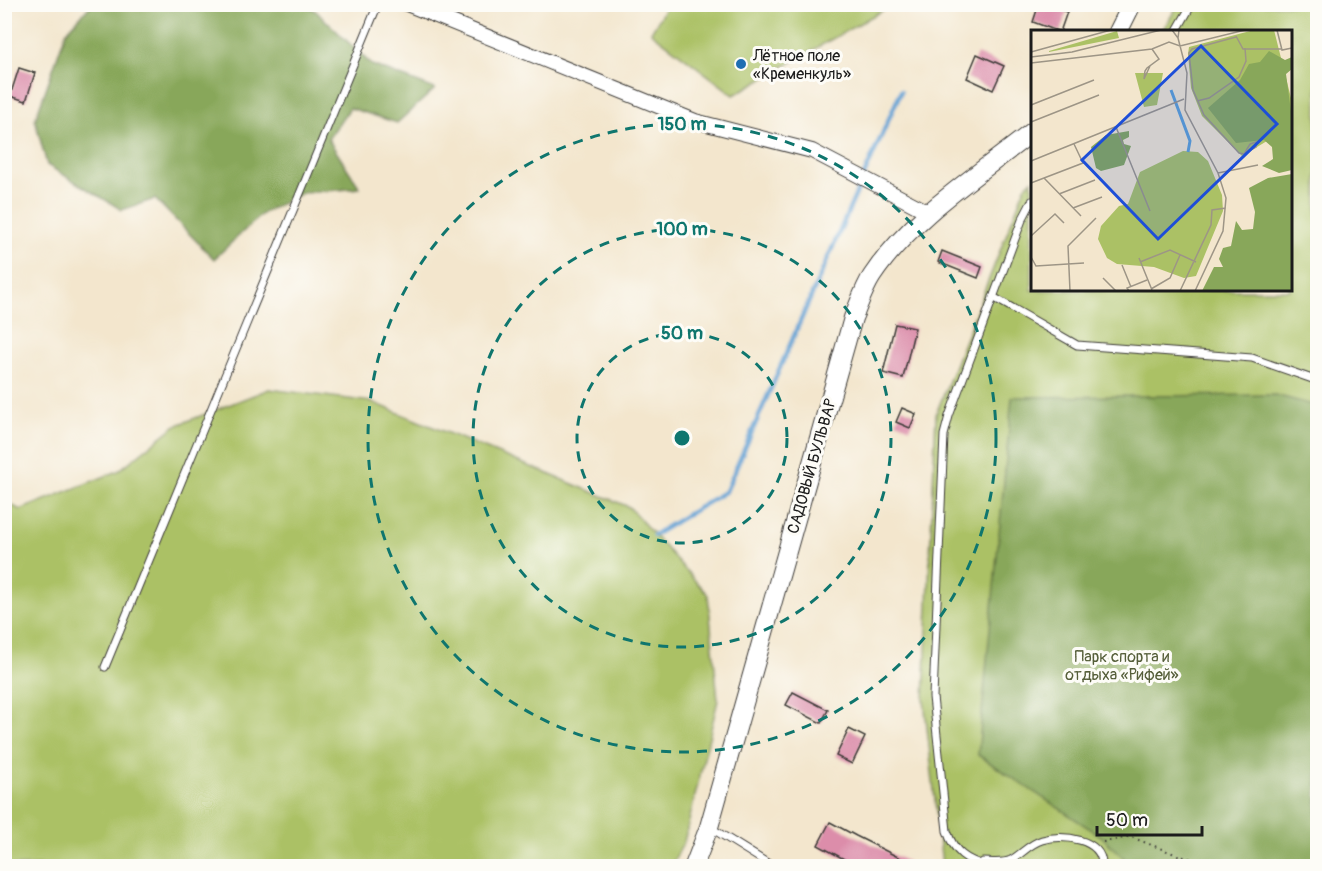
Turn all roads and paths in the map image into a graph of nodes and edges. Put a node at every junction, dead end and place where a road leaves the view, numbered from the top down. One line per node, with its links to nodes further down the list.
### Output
1 (378, 4): 12 (lane)
2 (407, 4): 9 (street)
3 (1132, 4): 5 (street)
4 (1192, 4): 6 (lane)
5 (1119, 30)
6 (1177, 30)
7 (1031, 133): 9 (street, САДОВЫЙ БУЛЬВАР)
8 (1031, 202): 10 (lane)
9 (930, 213): 13 (street, САДОВЫЙ БУЛЬВАР)
10 (993, 297): 11 (lane); 15 (lane)
11 (1317, 381)
12 (105, 667)
13 (709, 827): 16 (street, САДОВЫЙ БУЛЬВАР); 17 (lane)
14 (1088, 844): 15 (lane); 19 (lane); 20 (path)
15 (971, 862): 18 (lane)
16 (694, 867)
17 (772, 867)
18 (988, 867)
19 (1102, 867)
20 (1223, 867)

